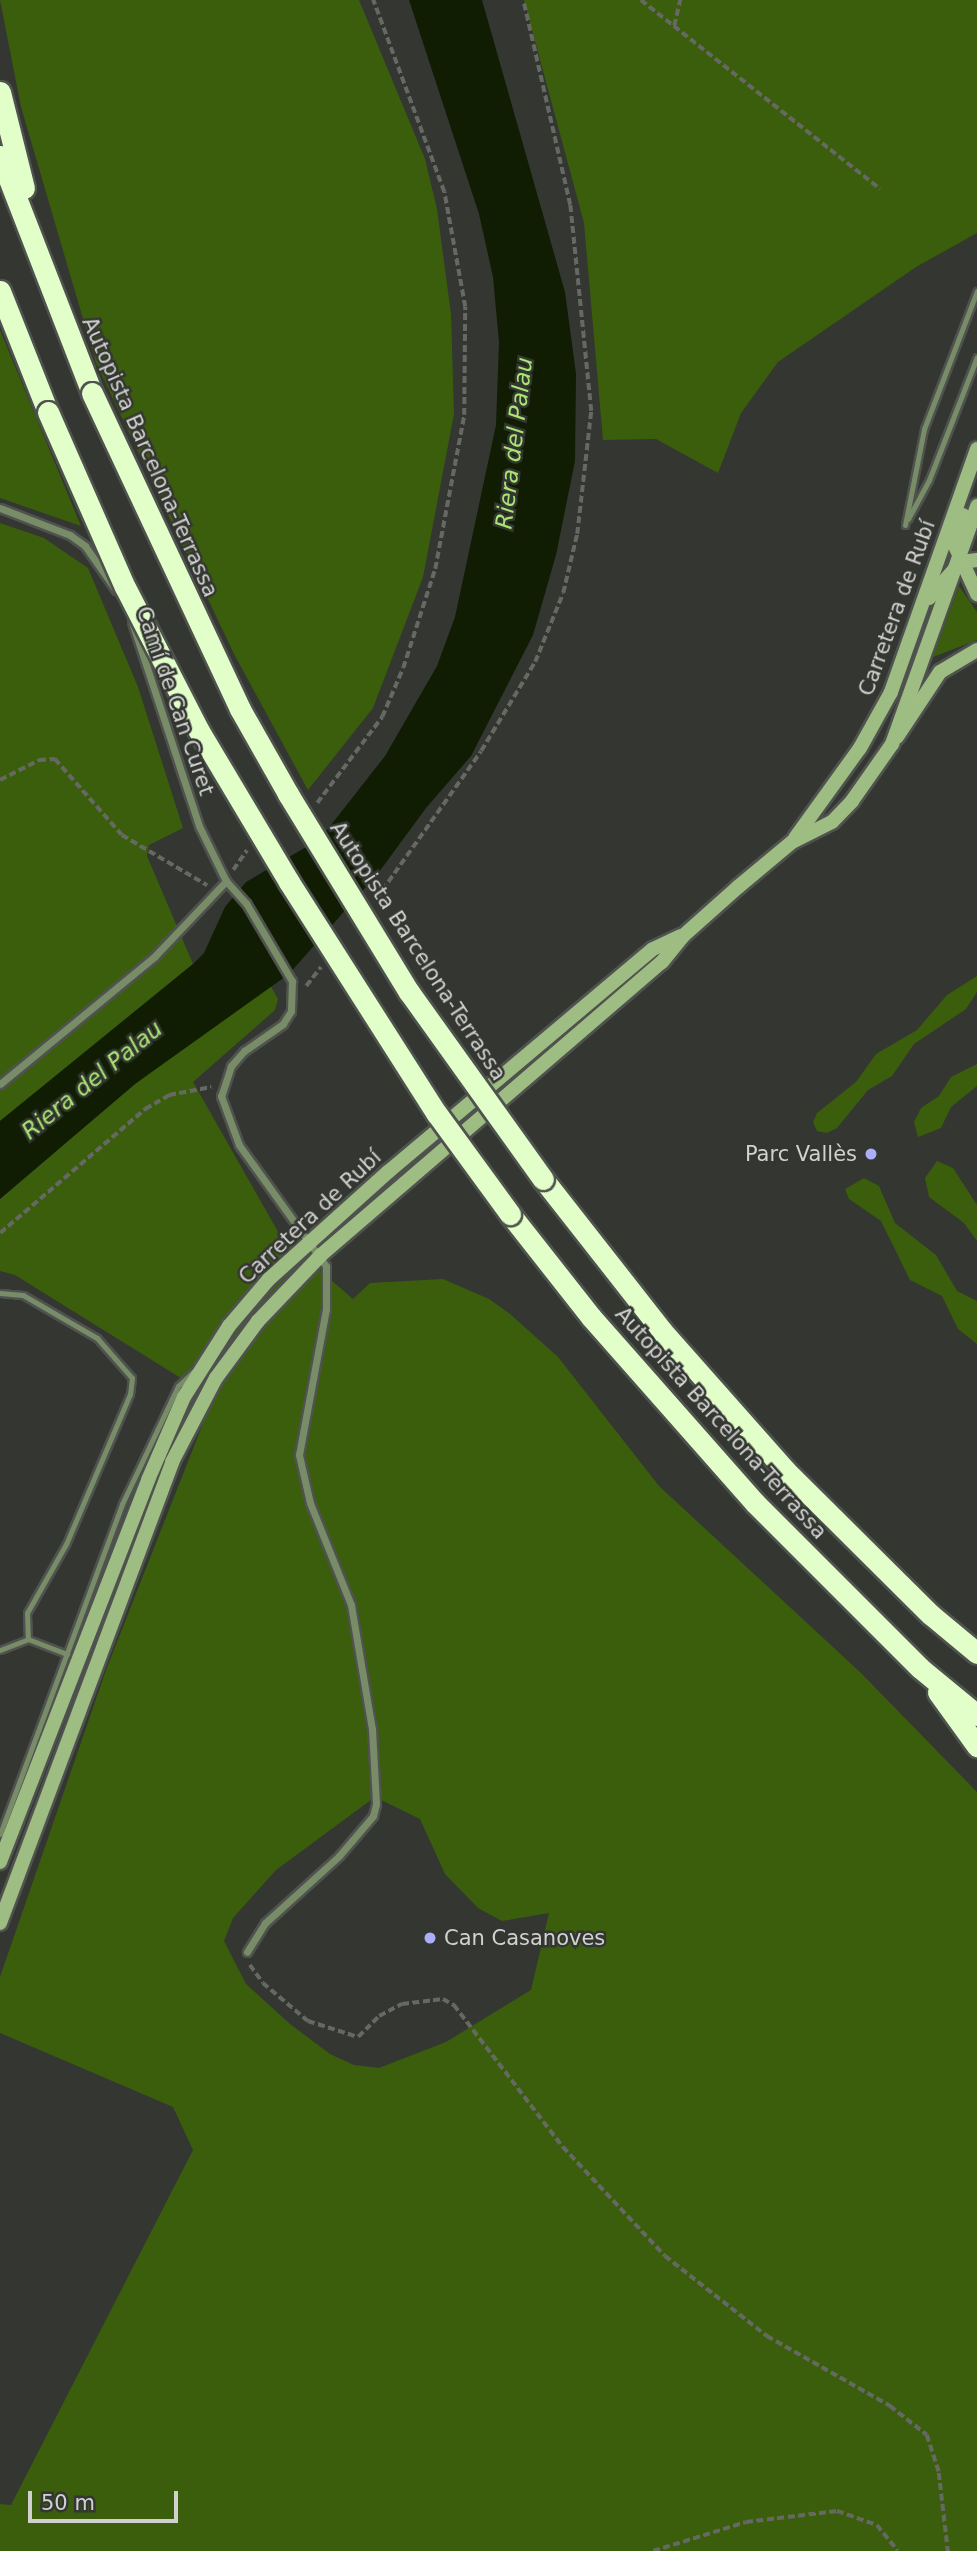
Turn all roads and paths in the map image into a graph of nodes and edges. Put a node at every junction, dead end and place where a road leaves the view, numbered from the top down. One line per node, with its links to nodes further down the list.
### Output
1 (373, 0): 23 (path)
2 (523, 0): 28 (path)
3 (641, 0): 5 (path)
4 (680, 0): 5 (path)
5 (674, 26): 8 (path)
6 (0, 92): 11 (highway)
7 (0, 156): 11 (highway, Autopista Barcelona-Terrassa)
8 (880, 189)
9 (977, 291): 12 (lane)
10 (0, 292): 45 (highway, Autopista Barcelona-Terrassa, bridge)
11 (55, 305): 43 (highway, Autopista Barcelona-Terrassa, bridge)
12 (977, 357)
13 (975, 454): 17 (main road); 19 (main road, Carretera de Rubí)
14 (977, 506): 17 (main road, Carretera de Rubí)
15 (0, 508): 26 (street, Camí de Can Curet)
16 (977, 560): 17 (main road)
17 (961, 562): 18 (main road); 19 (main road); 21 (main road, Carretera de Rubí)
18 (977, 594)
19 (918, 619): 24 (main road, Carretera de Rubí)
20 (977, 650): 21 (main road)
21 (892, 744): 24 (main road, Carretera de Rubí)
22 (0, 780): 27 (path)
23 (310, 807)
24 (792, 842): 29 (main road, Carretera de Rubí)
25 (257, 844): 26 (path)
26 (226, 881): 27 (street); 31 (street, Camí de Can Curet)
27 (218, 890): 32 (street)
28 (369, 908)
29 (683, 936): 34 (main road, Carretera de Rubí); 36 (main road, Carretera de Rubí)
30 (328, 958): 31 (path)
31 (295, 998): 33 (street)
32 (0, 1084)
33 (223, 1085): 35 (path); 36 (street)
34 (421, 1168): 36 (main road); 37 (main road, Carretera de Rubí)
35 (0, 1233)
36 (309, 1242): 37 (street); 39 (main road); 40 (main road, Carretera de Rubí)
37 (321, 1255): 39 (main road, Carretera de Rubí); 51 (street)
38 (0, 1293): 41 (lane)
39 (258, 1321): 50 (main road, Carretera de Rubí)
40 (203, 1363): 44 (lane); 49 (main road, Carretera de Rubí)
41 (28, 1639): 42 (lane); 44 (lane)
42 (0, 1650)
43 (977, 1653)
44 (67, 1654): 48 (lane)
45 (920, 1668): 46 (highway, Autopista Barcelona-Terrassa); 47 (highway)
46 (977, 1715)
47 (977, 1746)
48 (0, 1834)
49 (0, 1862)
50 (0, 1923)
51 (247, 1952): 54 (path)
52 (653, 2551): 53 (path)
53 (898, 2551)
54 (948, 2551)

